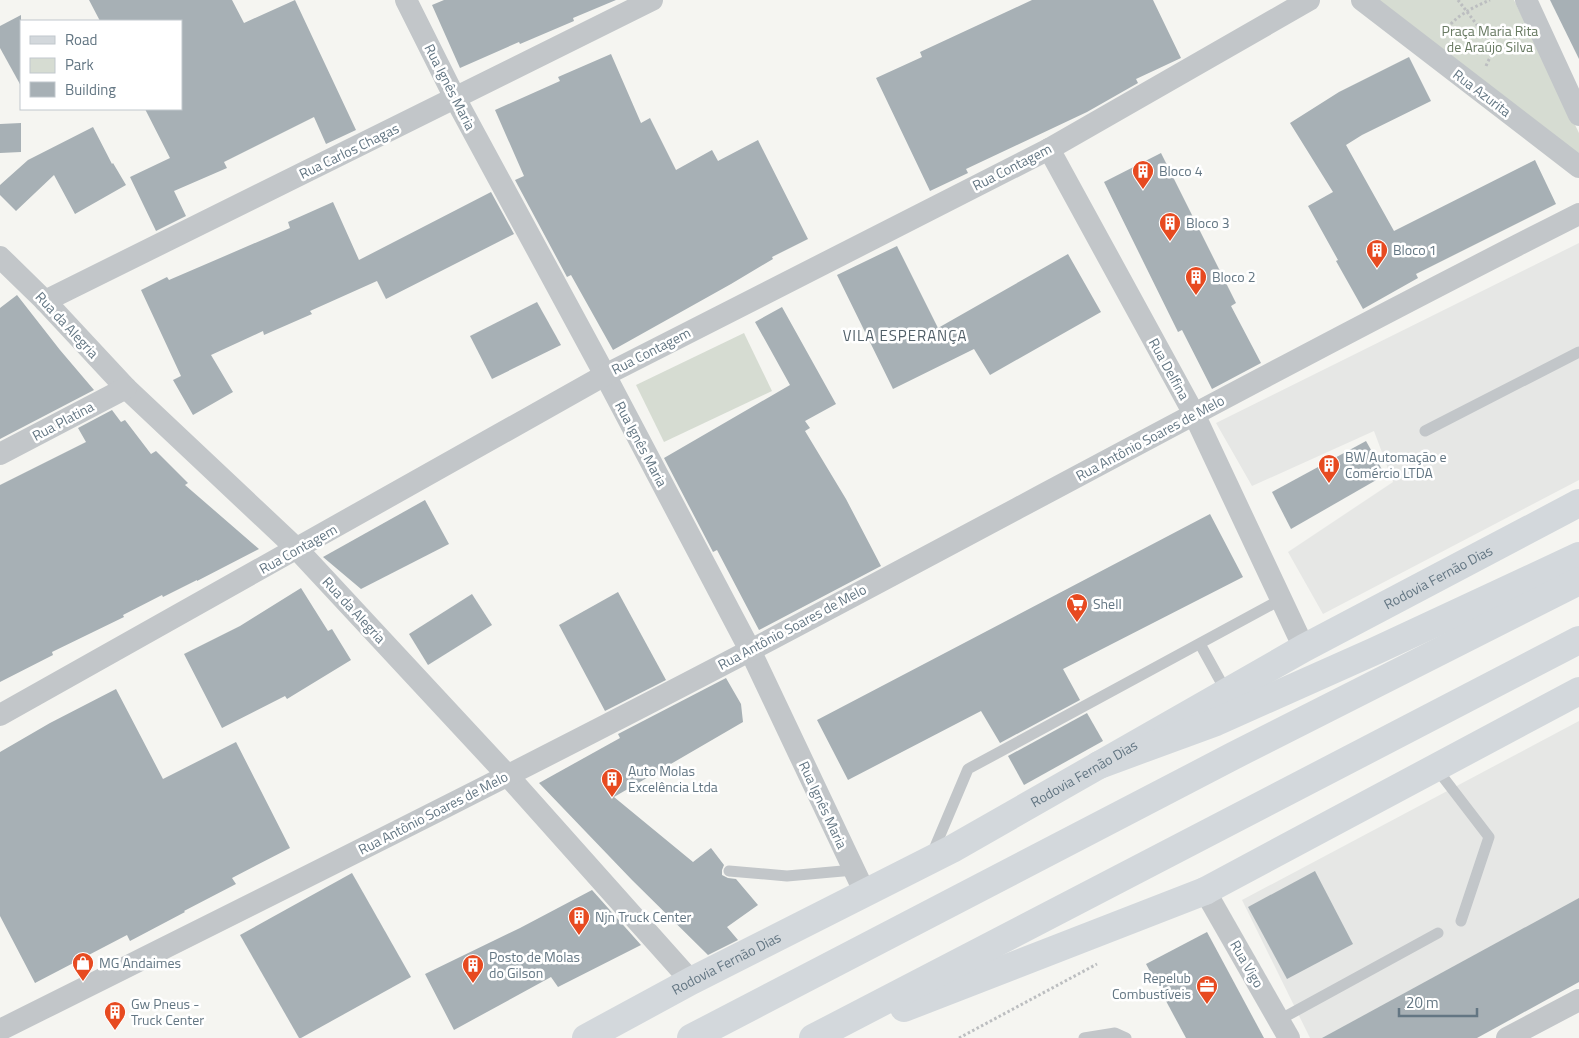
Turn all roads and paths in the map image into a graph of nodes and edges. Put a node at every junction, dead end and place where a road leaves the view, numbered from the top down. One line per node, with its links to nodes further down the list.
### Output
1 (406, 0): 13 (street, Rua Ignês Maria)
2 (652, 0): 13 (street, Rua Carlos Chagas)
3 (1309, 0): 15 (street, Rua Contagem)
4 (1362, 0): 16 (street, Rua Azurita)
5 (1458, 0): 8 (path)
6 (1490, 0): 8 (path)
7 (1526, 0): 14 (street)
8 (1467, 12): 9 (path); 11 (path)
9 (1444, 36)
10 (1523, 39): 11 (path)
11 (1496, 50): 12 (path)
12 (1483, 74)
13 (455, 98): 19 (street, Rua Carlos Chagas); 21 (street, Rua Ignês Maria)
14 (1579, 115)
15 (1049, 149): 21 (street, Rua Contagem); 23 (street, Rua Delfina)
16 (1579, 167)
17 (1579, 214): 23 (street, Rua Antônio Soares de Melo)
18 (0, 257): 19 (street, Rua da Alegria)
19 (45, 302): 22 (street, Rua da Alegria)
20 (1579, 352): 24 (lane)
21 (605, 375): 27 (street, Rua Contagem); 34 (street, Rua Ignês Maria)
22 (126, 388): 25 (street, Rua Platina); 27 (street, Rua da Alegria)
23 (1194, 414): 30 (street, Rua Delfina); 34 (street, Rua Antônio Soares de Melo)
24 (1425, 431)
25 (0, 454)
26 (1579, 503): 33 (main road, Rodovia Fernão Dias)
27 (297, 549): 37 (street, Rua Contagem); 40 (street, Rua da Alegria)
28 (1579, 556): 38 (main road)
29 (1579, 581): 53 (main road)
30 (1280, 600): 32 (lane); 33 (street, Rua Delfina)
31 (1579, 640): 54 (main road)
32 (1200, 644): 36 (lane); 41 (lane)
33 (1304, 648): 36 (main road, Rodovia Fernão Dias)
34 (750, 650): 40 (street, Rua Antônio Soares de Melo); 43 (street, Rua Ignês Maria)
35 (1579, 691): 39 (main road)
36 (1227, 693): 38 (main road, Rodovia Fernão Dias)
37 (0, 715)
38 (1099, 765): 41 (main road, Rodovia Fernão Dias)
39 (1436, 768): 44 (main road); 45 (lane)
40 (508, 776): 48 (street, Rua da Alegria); 51 (street, Rua Antônio Soares de Melo)
41 (929, 860): 43 (main road, Rodovia Fernão Dias)
42 (729, 871): 43 (lane)
43 (860, 882): 48 (main road, Rodovia Fernão Dias)
44 (1205, 891): 50 (street, Rua Vigo); 55 (main road)
45 (1461, 921)
46 (1438, 933): 50 (lane)
47 (1105, 960): 56 (path)
48 (691, 981): 52 (main road, Rodovia Fernão Dias)
49 (1579, 1000): 59 (street)
50 (1284, 1029)
51 (0, 1030)
52 (586, 1038)
53 (691, 1038)
54 (812, 1038)
55 (826, 1038)
56 (959, 1038)
57 (1084, 1038): 58 (lane)
58 (1126, 1038)
59 (1507, 1038)

